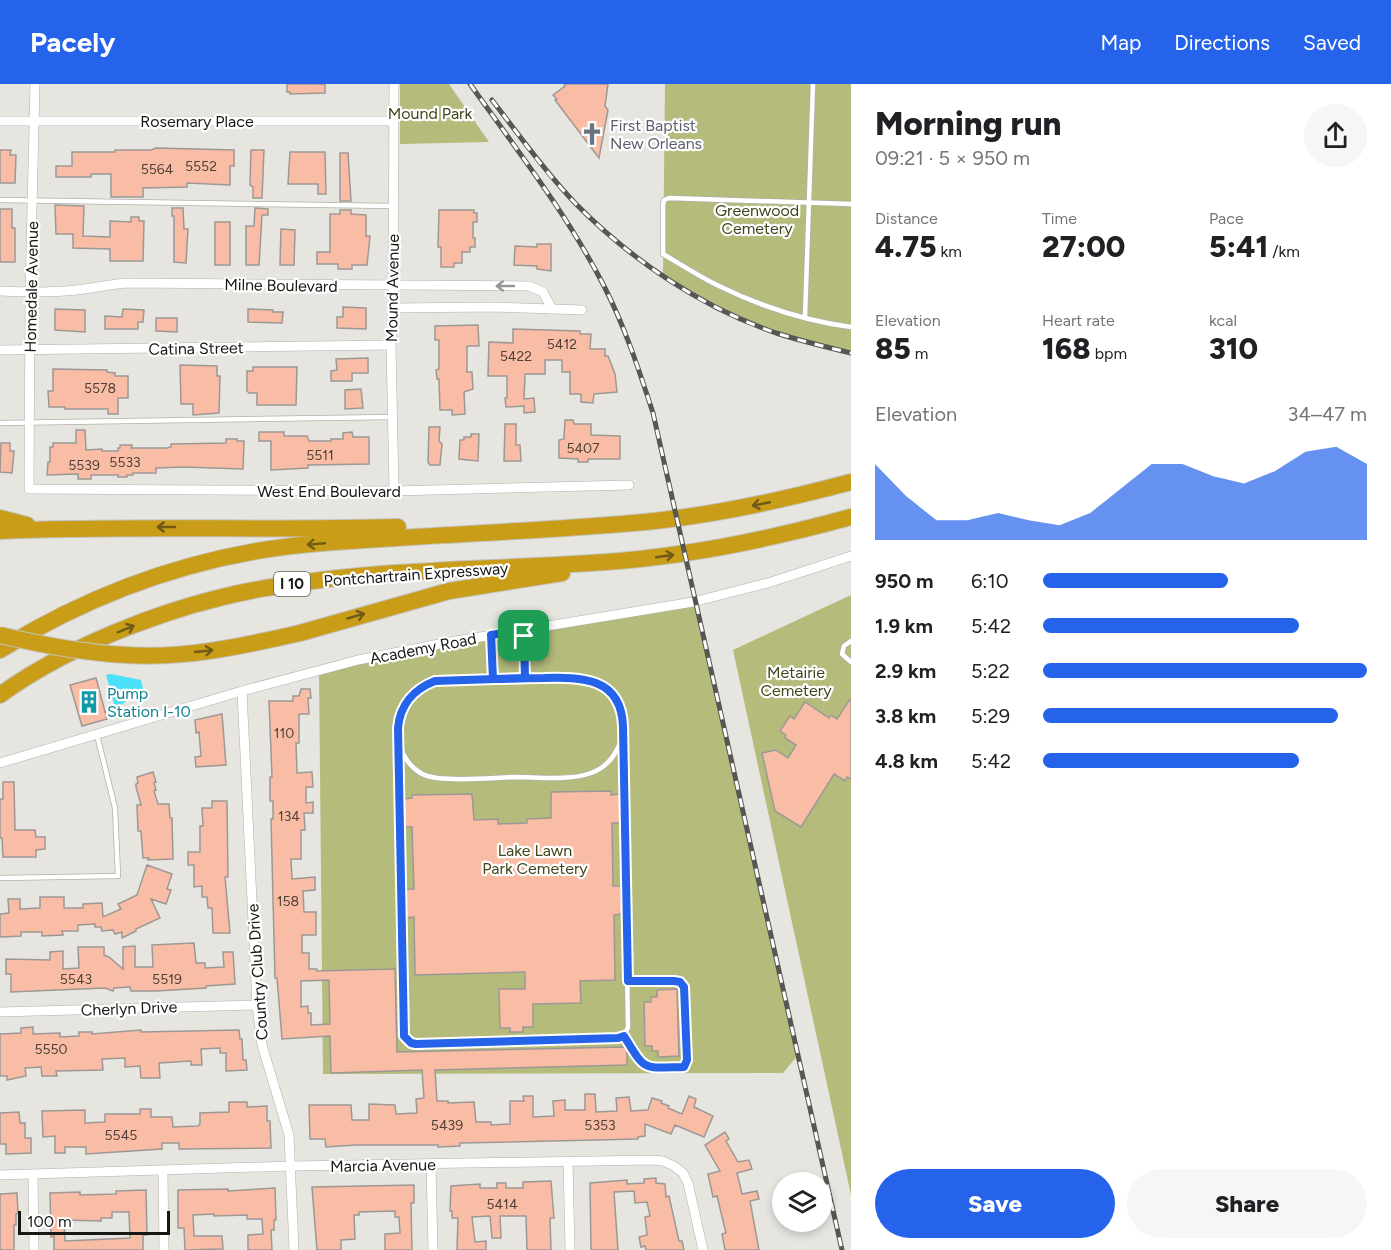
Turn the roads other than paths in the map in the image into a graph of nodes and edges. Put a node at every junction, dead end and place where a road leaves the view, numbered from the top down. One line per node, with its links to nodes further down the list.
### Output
1 (35, 84): 6 (street, Homedale Avenue)
2 (394, 84): 5 (street, Mound Avenue)
3 (813, 84): 9 (lane)
4 (0, 121): 6 (street, Rosemary Place)
5 (393, 121): 6 (street, Rosemary Place); 11 (street, Mound Avenue)
6 (34, 122): 8 (street, Homedale Avenue)
7 (0, 200): 8 (lane)
8 (32, 200): 11 (lane); 14 (street, Homedale Avenue)
9 (810, 203): 10 (lane); 18 (lane); 18 (lane)
10 (851, 204)
11 (393, 206): 12 (street, Mound Avenue)
12 (393, 286): 14 (street, Milne Boulevard); 15 (street, Mound Avenue); 16 (street, Milne Boulevard, one-way to 12)
13 (0, 291): 14 (street, Milne Boulevard)
14 (30, 292): 22 (street, Homedale Avenue)
15 (393, 308): 16 (street); 20 (street, Mound Avenue)
16 (552, 309): 17 (street)
17 (582, 310)
18 (805, 317): 19 (lane)
19 (851, 327)
20 (391, 345): 22 (street, Catina Street); 23 (street, Mound Avenue)
21 (0, 350): 22 (street, Catina Street)
22 (31, 350): 24 (street, Homedale Avenue)
23 (393, 417): 24 (lane); 29 (street, Mound Avenue)
24 (30, 422): 25 (lane); 28 (street, Homedale Avenue)
25 (0, 423)
26 (851, 482): 32 (highway, I 10, one-way to 32)
27 (629, 485): 29 (street, West End Boulevard)
28 (29, 489): 29 (street, West End Boulevard)
29 (394, 491)
30 (851, 517): 36 (highway, Pontchartrain Expressway / I 10, one-way to 30)
31 (0, 518): 33 (highway)
32 (563, 528): 33 (highway, one-way to 33); 41 (highway, I 10, one-way to 41)
33 (49, 529): 34 (highway)
34 (0, 531)
35 (851, 556): 37 (street, Academy Road)
36 (606, 562): 38 (highway, one-way to 36, bridge); 46 (highway, Pontchartrain Expressway / I 10, one-way to 36)
37 (523, 630): 39 (street, Academy Road); 43 (lane)
38 (0, 635)
39 (491, 635): 44 (lane); 45 (street, Academy Road)
40 (851, 642): 42 (lane)
41 (0, 650)
42 (851, 662)
43 (525, 678): 44 (lane); 47 (lane)
44 (493, 679): 49 (lane)
45 (242, 691): 48 (street, Academy Road); 53 (street, Country Club Drive)
46 (0, 695)
47 (623, 730): 49 (lane); 52 (lane)
48 (97, 733): 50 (street, Academy Road); 51 (lane)
49 (398, 736): 55 (lane)
50 (0, 763)
51 (0, 878)
52 (628, 981): 55 (lane); 55 (lane)
53 (257, 1005): 54 (street, Cherlyn Drive); 58 (street, Country Club Drive)
54 (0, 1012)
55 (624, 1036)
56 (568, 1161): 57 (street, Marcia Avenue); 66 (street); 67 (street, Marcia Avenue)
57 (431, 1164): 58 (street, Marcia Avenue); 65 (street)
58 (291, 1166): 59 (street, Marcia Avenue); 64 (street, Country Club Drive)
59 (164, 1171): 60 (street, Marcia Avenue); 63 (street)
60 (33, 1174): 61 (street, Marcia Avenue); 62 (street)
61 (0, 1175)
62 (34, 1250)
63 (164, 1250)
64 (294, 1250)
65 (433, 1250)
66 (570, 1250)
67 (704, 1250)

